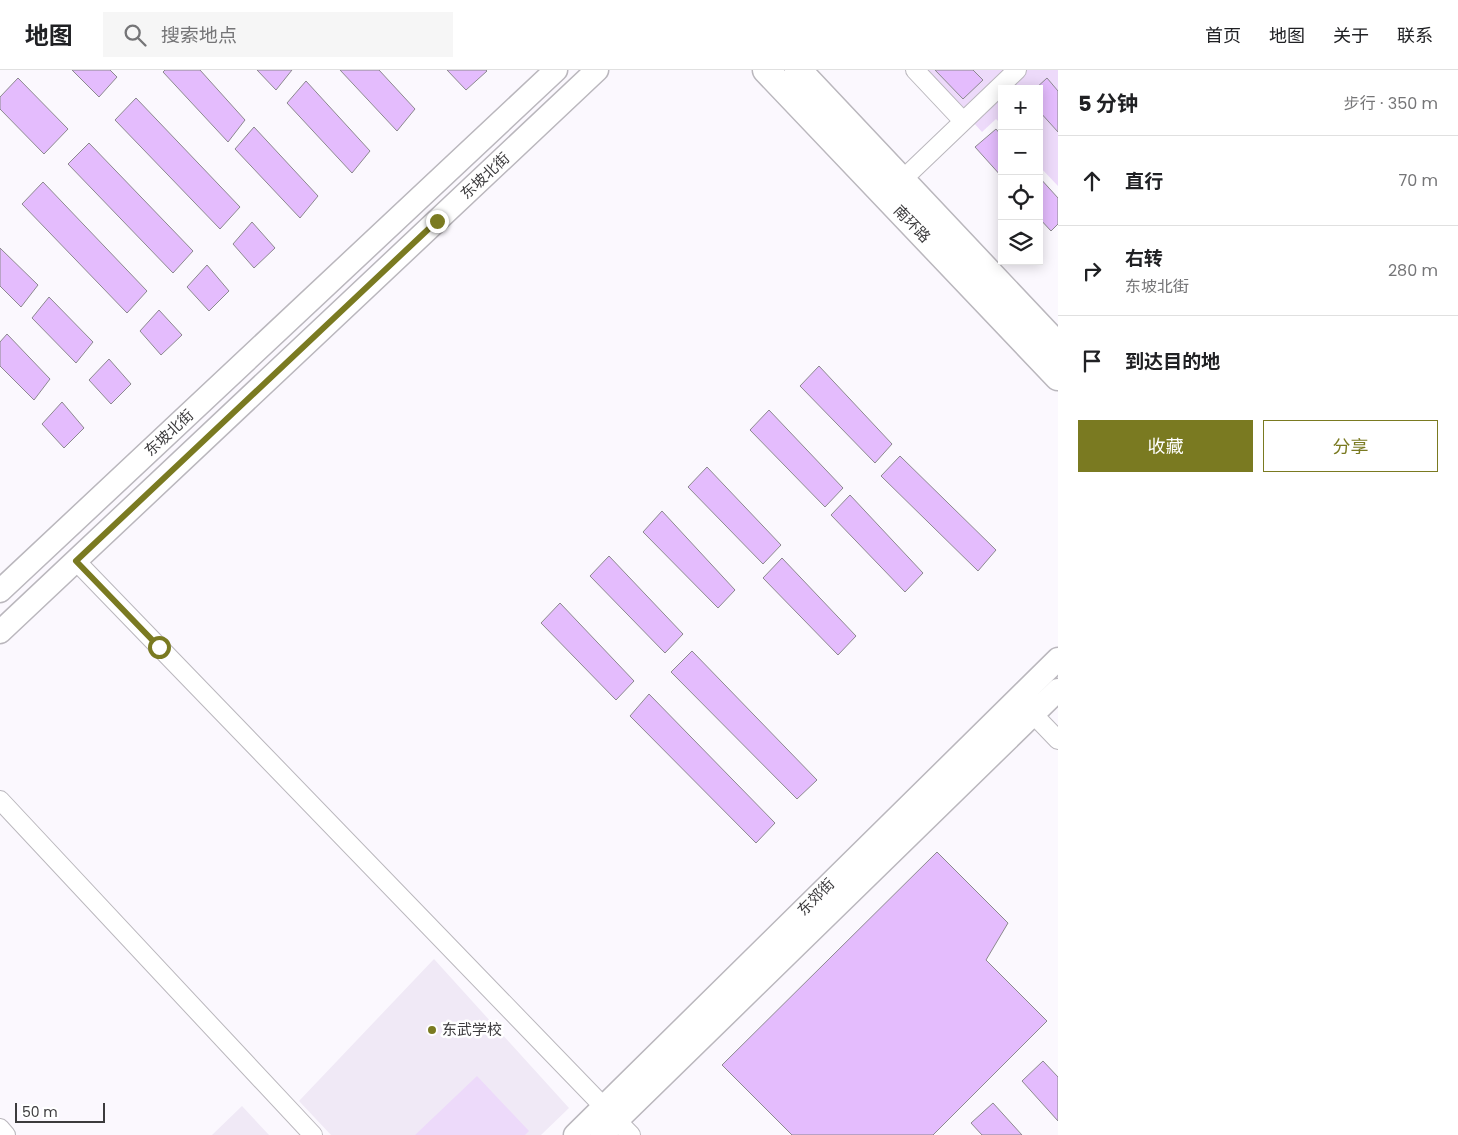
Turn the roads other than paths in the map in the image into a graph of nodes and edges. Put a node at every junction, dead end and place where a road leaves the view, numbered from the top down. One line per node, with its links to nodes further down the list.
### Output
1 (556, 70): 12 (main road, 东坡北街)
2 (597, 70): 11 (main road, 东坡北街)
3 (766, 70): 10 (highway, 南环路)
4 (798, 70): 8 (highway, 南环路)
5 (915, 70): 7 (street)
6 (1017, 70): 7 (street)
7 (963, 121): 8 (street)
8 (901, 181): 9 (highway, 南环路)
9 (1058, 346)
10 (1058, 377)
11 (76, 561): 13 (main road, 东坡北街); 19 (street)
12 (0, 591)
13 (0, 632)
14 (1058, 659): 19 (main road, 东郊街)
15 (1058, 690): 16 (main road, 东郊街)
16 (1033, 714): 17 (street); 19 (main road, 东郊街)
17 (1058, 740)
18 (0, 800): 22 (street)
19 (614, 1124): 23 (main road, 东郊街)
20 (0, 1128): 21 (street)
21 (6, 1135)
22 (313, 1135)
23 (575, 1135)

